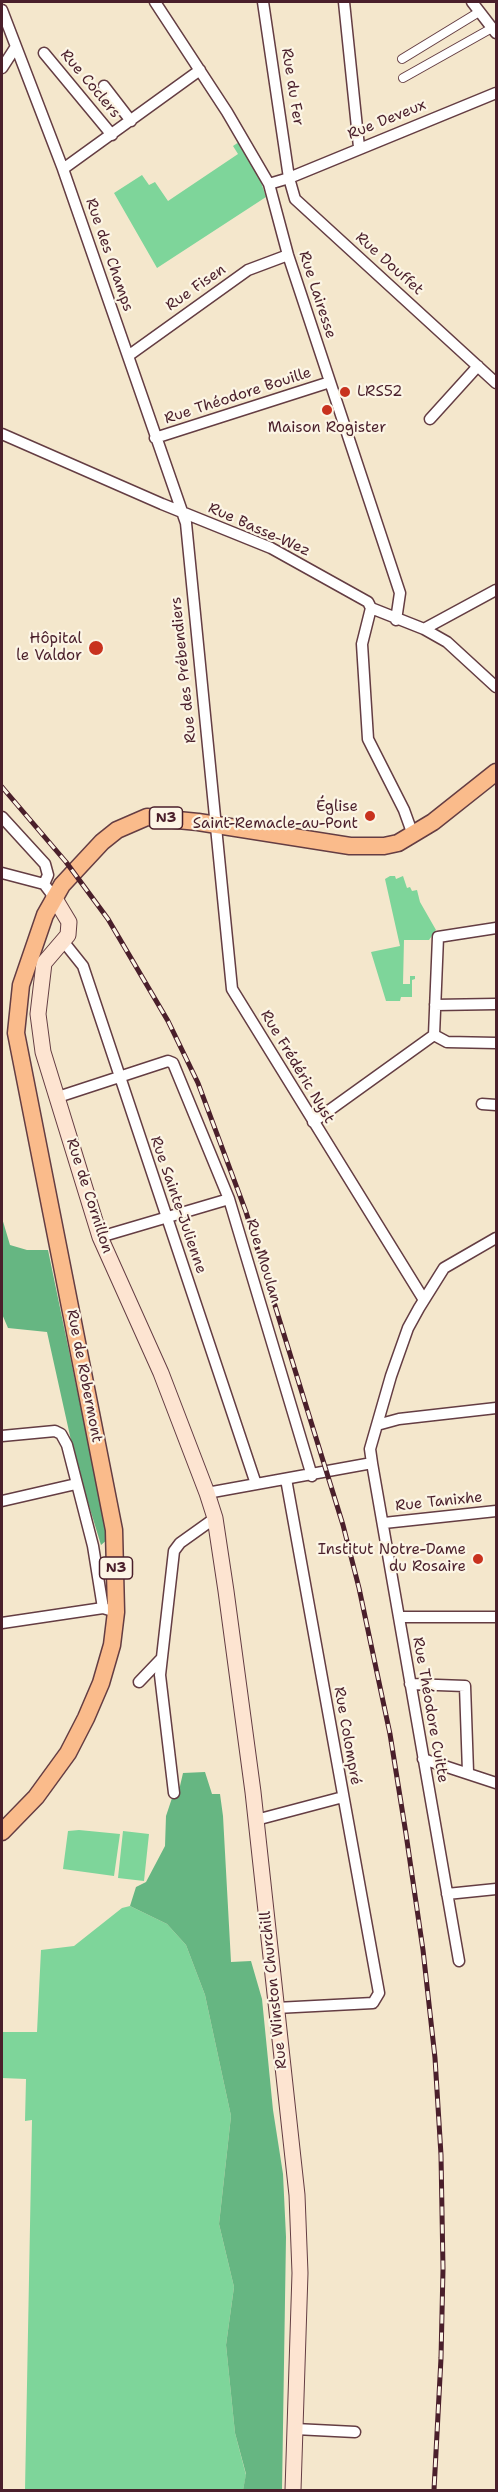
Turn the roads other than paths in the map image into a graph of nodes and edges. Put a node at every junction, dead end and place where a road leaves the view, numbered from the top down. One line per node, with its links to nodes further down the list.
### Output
1 (154, 2): 12 (street, Rue Lairesse)
2 (263, 2): 20 (street, Rue du Fer)
3 (344, 2): 18 (street)
4 (472, 2): 6 (street)
5 (2, 10): 8 (street, Rue des Champs)
6 (479, 12): 7 (street); 10 (street)
7 (494, 31): 13 (street)
8 (15, 48): 11 (street); 19 (street, Rue des Champs)
9 (44, 53): 17 (street, Rue Coclers)
10 (402, 59)
11 (2, 68)
12 (200, 69): 16 (street); 21 (street, Rue Lairesse)
13 (403, 78)
14 (104, 87): 16 (street)
15 (496, 93): 18 (street, Rue Deveux)
16 (131, 121): 17 (street)
17 (112, 135): 19 (street)
18 (359, 147): 20 (street, Rue Deveux)
19 (63, 169): 23 (street, Rue des Champs)
20 (289, 178): 21 (street, Rue Deveux); 24 (street, Rue Douffet)
21 (269, 183): 22 (street, Rue Lairesse)
22 (288, 255): 23 (street, Rue Fisen); 25 (street, Rue Lairesse)
23 (128, 356): 29 (street, Rue des Champs)
24 (478, 366): 26 (street, Rue Douffet); 27 (street)
25 (330, 382): 29 (street, Rue Théodore Bouille); 33 (street, Rue Lairesse)
26 (496, 383)
27 (430, 419)
28 (2, 434): 30 (street, Rue Basse-Wez)
29 (155, 438): 30 (street, Rue des Champs)
30 (183, 512): 32 (street, Rue Basse-Wez); 39 (street, Rue des Prébendiers)
31 (496, 590): 34 (street)
32 (371, 608): 33 (street, Rue Basse-Wez); 40 (street)
33 (396, 620): 34 (street, Rue Basse-Wez)
34 (424, 629): 35 (street, Rue Basse-Wez)
35 (492, 680): 36 (street, Rue Basse-Wez)
36 (496, 687)
37 (496, 772): 40 (main road, N3)
38 (2, 817): 42 (street)
39 (217, 825): 40 (main road, N3); 42 (main road, N3); 53 (street, Rue Frédéric Nyst)
40 (413, 835)
41 (2, 873): 42 (street)
42 (49, 891): 44 (main road); 72 (main road, Rue de Robermont / N3)
43 (496, 928): 45 (street)
44 (63, 941): 49 (street, Rue Sainte-Julienne); 50 (main road, Rue de Cornillon)
45 (435, 1005): 46 (street); 47 (street)
46 (496, 1005)
47 (434, 1035): 48 (street); 53 (street)
48 (496, 1043)
49 (119, 1076): 50 (street); 54 (street, Rue Moulan); 55 (street, Rue Sainte-Julienne)
50 (58, 1096): 56 (main road, Rue de Cornillon)
51 (482, 1104): 52 (street)
52 (496, 1106)
53 (313, 1122): 58 (street, Rue Frédéric Nyst)
54 (228, 1200): 55 (street); 63 (street, Rue Moulan)
55 (166, 1218): 56 (street); 66 (street, Rue Sainte-Julienne)
56 (100, 1237): 67 (main road, Rue de Cornillon)
57 (496, 1238): 58 (street, Rue Théodore Cuitte)
58 (424, 1299): 60 (street, Rue Théodore Cuitte)
59 (496, 1408): 60 (street)
60 (378, 1425): 62 (street, Rue Théodore Cuitte)
61 (2, 1436): 65 (street)
62 (372, 1463): 63 (street); 71 (street, Rue Théodore Cuitte)
63 (312, 1476): 64 (street)
64 (286, 1479): 66 (street); 83 (street, Rue Colompré)
65 (75, 1484): 68 (street); 72 (street)
66 (256, 1484): 67 (street)
67 (207, 1493): 70 (main road, Rue Winston Churchill)
68 (2, 1501)
69 (496, 1511): 71 (street, Rue Tanixhe)
70 (215, 1518): 76 (street); 84 (main road, Rue Winston Churchill)
71 (384, 1523): 73 (street, Rue Théodore Cuitte)
72 (109, 1610): 75 (street); 85 (main road, Rue de Robermont / N3)
73 (399, 1617): 74 (street); 78 (street, Rue Théodore Cuitte)
74 (496, 1617)
75 (2, 1623)
76 (161, 1659): 77 (street); 82 (street)
77 (139, 1682)
78 (410, 1684): 79 (street, Rue Théodore Cuitte); 80 (street)
79 (423, 1759): 80 (street); 87 (street, Rue Théodore Cuitte)
80 (468, 1772): 81 (street)
81 (496, 1783)
82 (174, 1793)
83 (343, 1797): 84 (street); 89 (street, Rue Colompré)
84 (256, 1820): 89 (main road, Rue Winston Churchill)
85 (2, 1832)
86 (496, 1889): 87 (street)
87 (447, 1894): 88 (street, Rue Théodore Cuitte)
88 (459, 1961)
89 (276, 2008): 90 (main road, Rue Winston Churchill)
90 (295, 2429): 91 (street); 92 (main road, Rue Winston Churchill)
91 (354, 2432)
92 (294, 2490)

